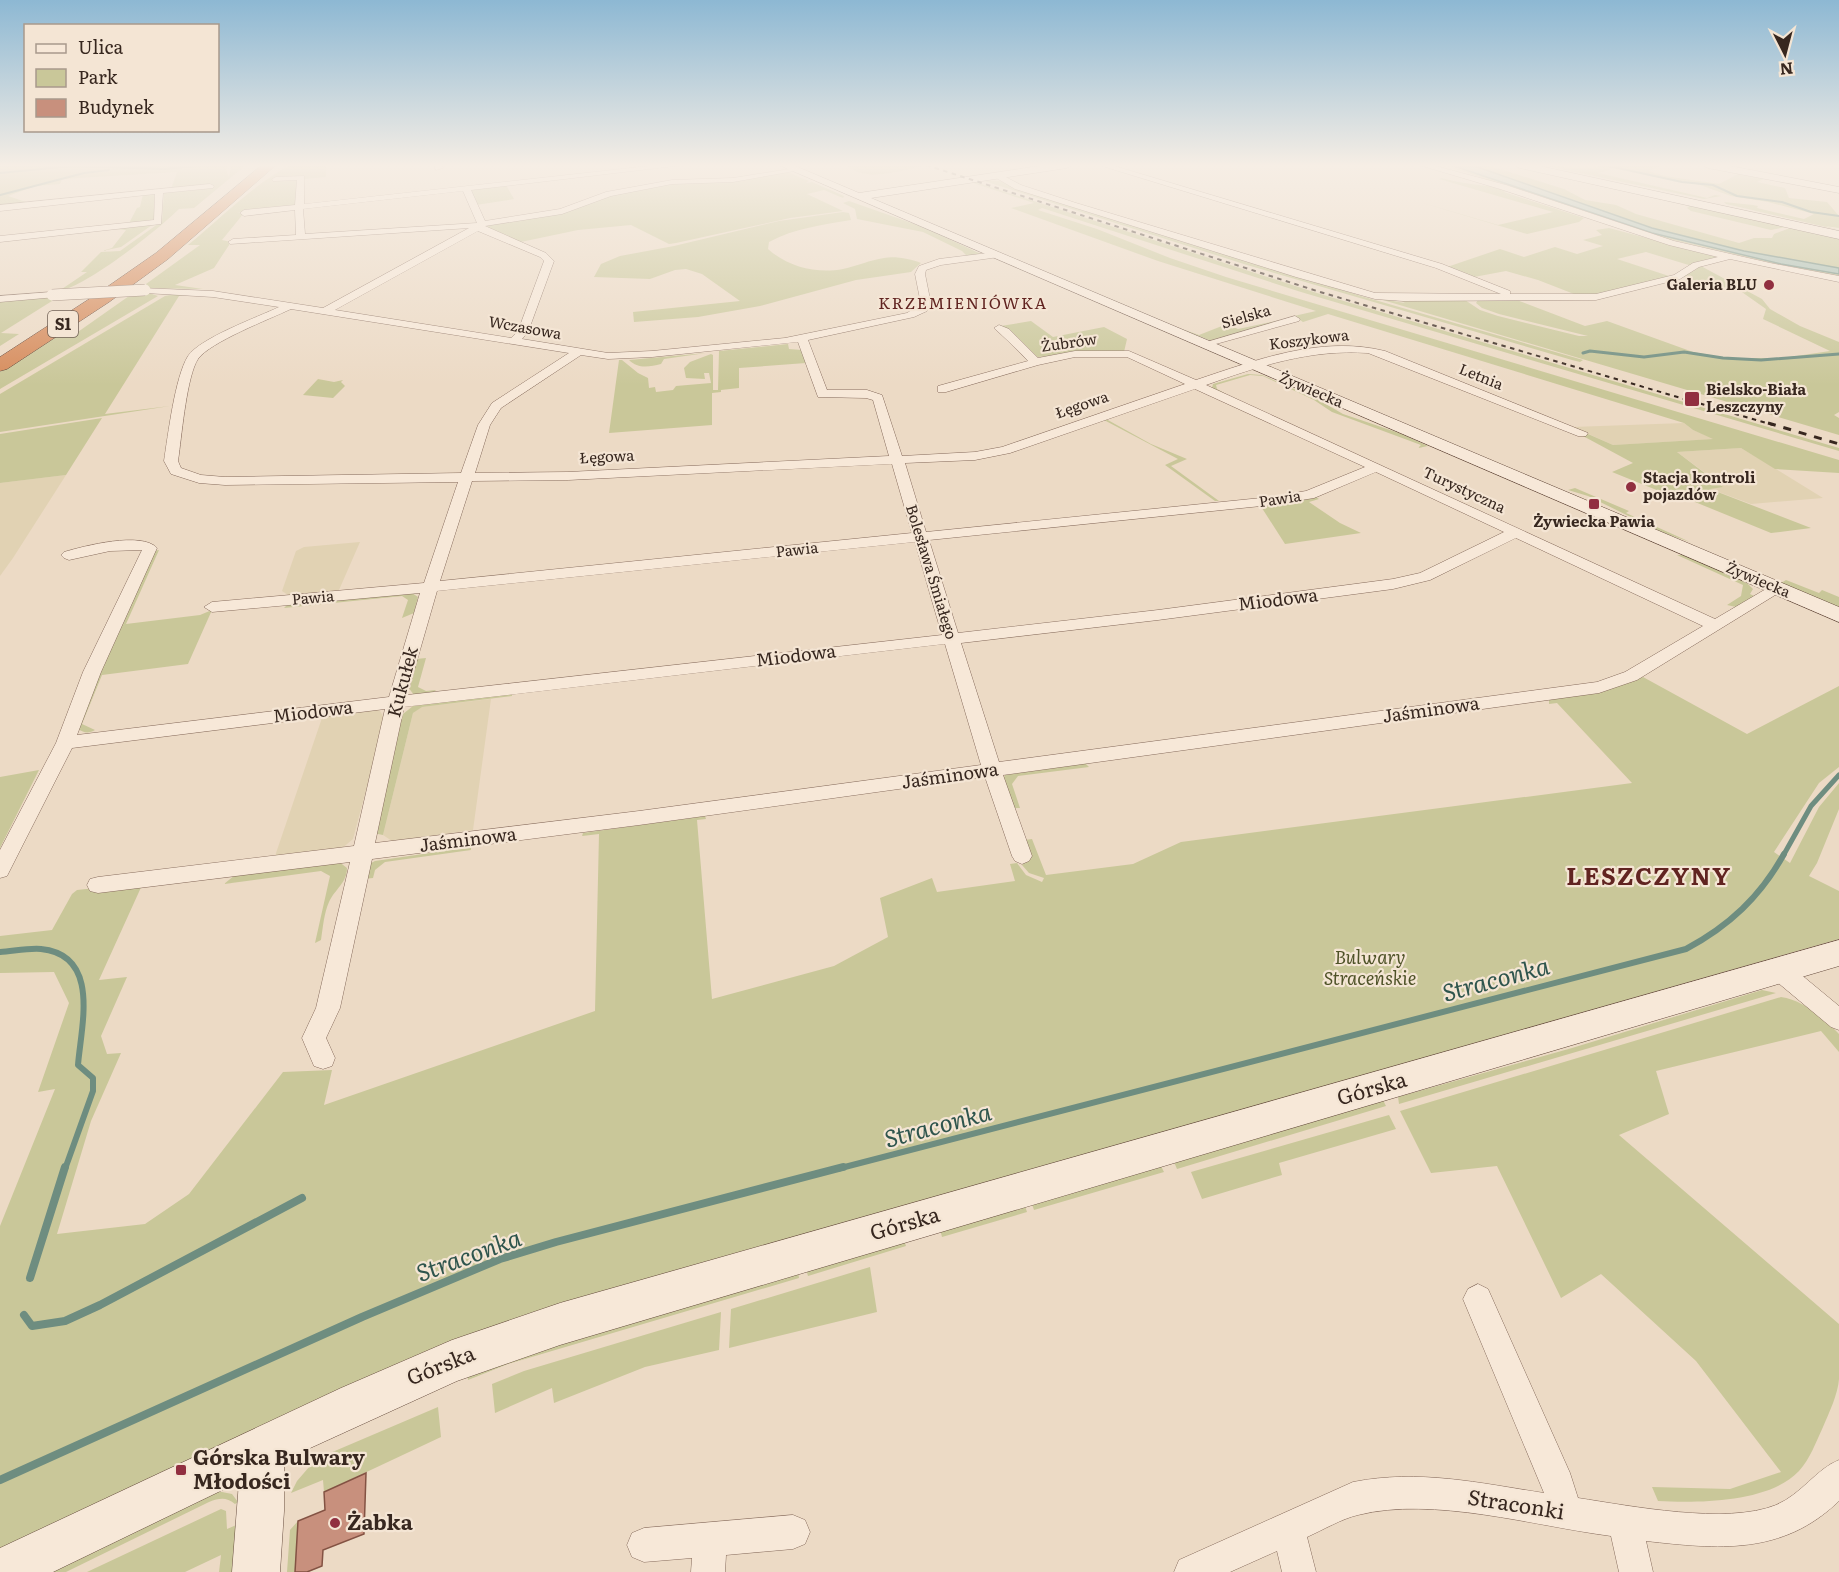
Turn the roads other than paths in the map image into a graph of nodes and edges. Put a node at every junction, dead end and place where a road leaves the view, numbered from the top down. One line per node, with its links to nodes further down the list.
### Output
1 (169, 238): 24 (highway, S1)
2 (185, 238): 27 (highway, S1)
3 (283, 238): 10 (street)
4 (458, 238): 17 (street)
5 (507, 238): 21 (street)
6 (957, 238): 11 (main road, Żywiecka)
7 (1180, 238): 14 (street)
8 (1347, 238): 14 (street)
9 (1657, 238): 12 (street)
10 (233, 242)
11 (996, 255): 20 (street, Wczasowa); 22 (main road, Żywiecka)
12 (1728, 257): 13 (street); 14 (street)
13 (1839, 279)
14 (1511, 296)
15 (0, 299): 16 (street, Wczasowa, bridge)
16 (290, 306): 17 (street, Wczasowa); 34 (street, Łęgowa)
17 (326, 311): 21 (street, Wczasowa)
18 (1295, 319): 22 (street, Sielska)
19 (999, 328): 26 (street)
20 (802, 339): 25 (street, Wczasowa); 32 (street, Bolesława Śmiałego)
21 (514, 341): 25 (street, Wczasowa)
22 (1205, 344): 28 (main road, Żywiecka)
23 (1369, 350): 28 (street, Koszykowa); 31 (street, Letnia)
24 (0, 353)
25 (577, 353): 34 (street, Kukułek)
26 (1036, 362): 29 (street, Żubrów); 30 (street, Żubrów)
27 (0, 365)
28 (1253, 365): 29 (street, Łęgowa); 39 (main road, Żywiecka)
29 (1197, 384): 32 (street, Łęgowa); 33 (street, Turystyczna)
30 (942, 388)
31 (1582, 433)
32 (898, 460): 34 (street, Łęgowa); 36 (street, Bolesława Śmiałego)
33 (1376, 467): 35 (street, Turystyczna); 36 (street, Pawia)
34 (467, 476): 38 (street, Kukułek)
35 (1516, 532): 42 (street, Turystyczna); 43 (street, Miodowa)
36 (921, 538): 38 (street, Pawia); 43 (street, Bolesława Śmiałego)
37 (69, 555): 45 (street)
38 (430, 587): 40 (street, Pawia); 44 (street, Kukułek)
39 (1777, 589): 41 (main road, Żywiecka); 42 (street, Jaśminowa)
40 (212, 607)
41 (1839, 615)
42 (1716, 626): 46 (street, Jaśminowa)
43 (951, 638): 44 (street, Miodowa); 46 (street, Bolesława Śmiałego)
44 (396, 702): 45 (street, Miodowa); 47 (street, Kukułek)
45 (65, 743): 49 (street)
46 (992, 770): 47 (street, Jaśminowa); 48 (street, Bolesława Śmiałego)
47 (361, 854): 50 (street, Jaśminowa); 54 (street, Kukułek)
48 (1022, 856)
49 (0, 870)
50 (98, 885)
51 (1839, 953): 52 (main road, Górska)
52 (1779, 970): 53 (street); 56 (main road, Górska)
53 (1839, 1020)
54 (323, 1058)
55 (1478, 1299): 58 (street)
56 (262, 1446): 64 (main road, Górska); 65 (main road)
57 (1839, 1476): 59 (street, Straconki)
58 (1566, 1513): 59 (street, Straconki); 60 (street, Straconki)
59 (1625, 1522): 68 (street)
60 (1288, 1527): 66 (street, Straconki); 67 (street)
61 (793, 1532): 63 (street)
62 (644, 1545): 63 (street)
63 (709, 1556)
64 (1, 1572)
65 (256, 1572)
66 (1191, 1572)
67 (1299, 1572)
68 (1636, 1572)

